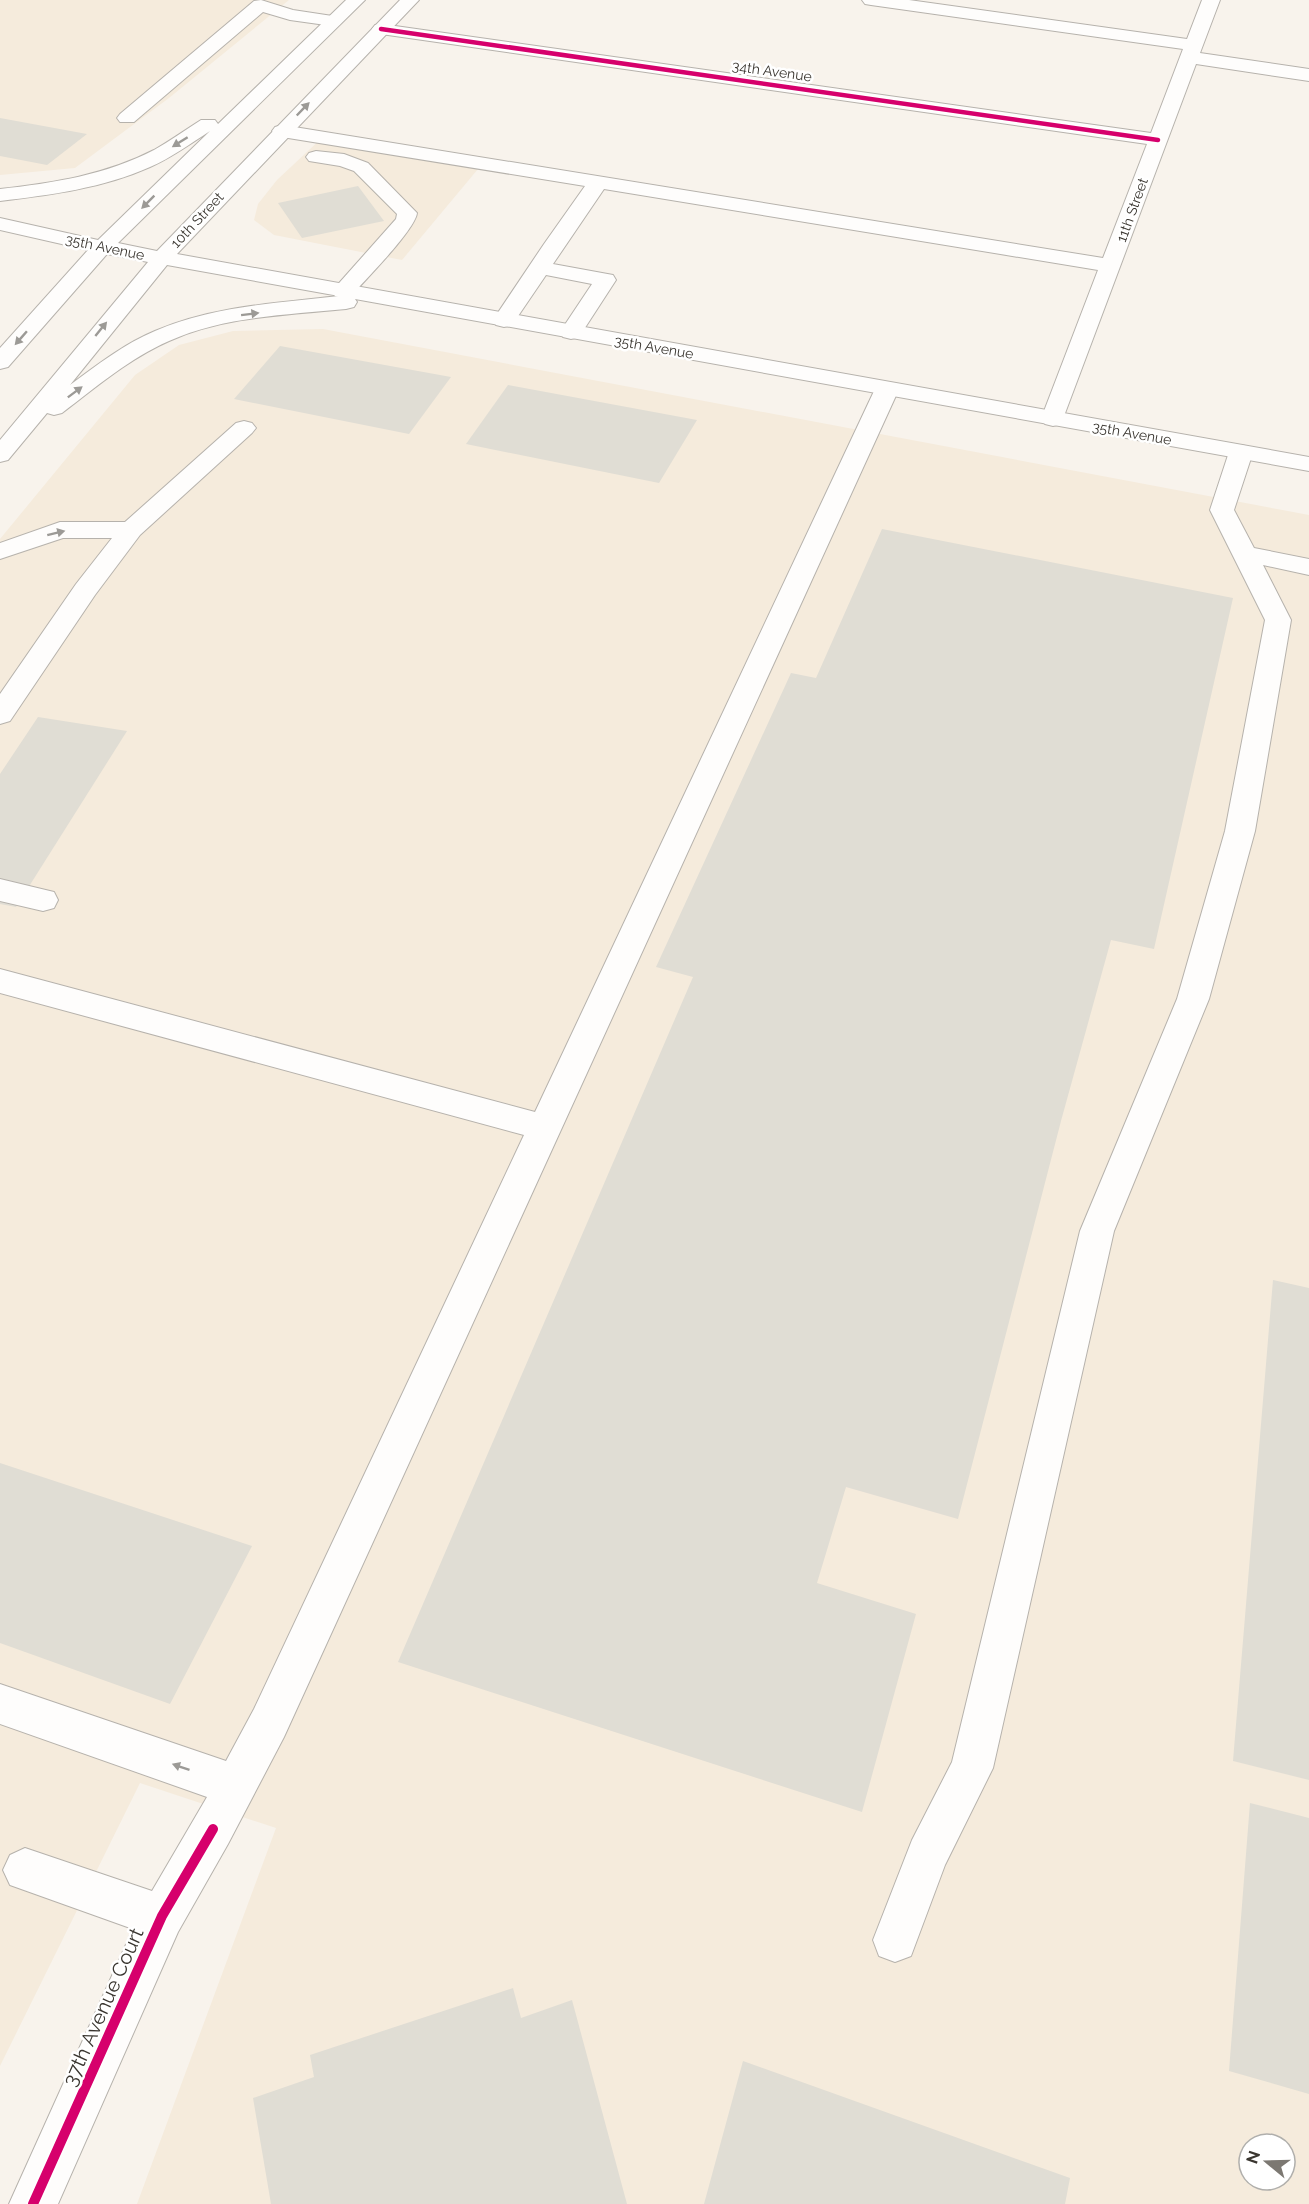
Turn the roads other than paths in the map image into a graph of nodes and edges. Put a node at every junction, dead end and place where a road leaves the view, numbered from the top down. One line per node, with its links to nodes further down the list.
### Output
1 (356, 0): 5 (main road)
2 (410, 0): 6 (main road, 10th Street)
3 (871, 0): 7 (main road)
4 (1211, 0): 7 (main road, 11th Street)
5 (333, 21): 9 (main road); 10 (main road)
6 (381, 29): 11 (main road, 10th Street, one-way to 6); 12 (main road, 34th Avenue)
7 (1192, 51): 8 (main road); 12 (main road, 11th Street)
8 (1309, 75)
9 (265, 88): 15 (main road, one-way to 15); 17 (main road, one-way to 17)
10 (127, 118)
11 (282, 131): 13 (main road, 10th Street); 14 (main road)
12 (1158, 140): 19 (main road, 11th Street)
13 (263, 150): 18 (main road, 10th Street); 21 (main road)
14 (599, 182): 19 (main road); 20 (main road)
15 (0, 195)
16 (0, 224): 17 (main road, 35th Avenue)
17 (102, 248): 18 (main road, 35th Avenue); 25 (main road, one-way to 25)
18 (162, 258): 21 (main road, 35th Avenue); 29 (main road, 10th Street, one-way to 18)
19 (1111, 266): 27 (main road, 11th Street)
20 (540, 268): 23 (main road); 24 (main road)
21 (343, 291): 22 (main road, 35th Avenue)
22 (382, 298): 23 (main road, 35th Avenue); 29 (main road, one-way to 22)
23 (504, 320): 24 (main road, 35th Avenue)
24 (571, 332): 26 (main road, 35th Avenue)
25 (0, 362)
26 (887, 389): 27 (main road, 35th Avenue); 40 (main road, 37th Avenue Court)
27 (1053, 419): 30 (main road, 35th Avenue)
28 (244, 428): 32 (main road)
29 (6, 447)
30 (1241, 452): 31 (main road, 35th Avenue); 34 (main road)
31 (1309, 464)
32 (131, 530): 33 (main road, one-way to 32); 36 (main road)
33 (0, 551)
34 (1245, 554): 35 (main road); 45 (main road)
35 (1309, 567)
36 (0, 715)
37 (0, 890): 38 (main road)
38 (43, 900)
39 (0, 981): 40 (main road)
40 (545, 1128): 42 (main road, 37th Avenue Court)
41 (0, 1704): 42 (main road, one-way to 41)
42 (236, 1786): 44 (main road, 37th Avenue Court)
43 (25, 1870): 44 (main road)
44 (162, 1916): 46 (main road, 37th Avenue Court)
45 (895, 1940)
46 (33, 2204)

